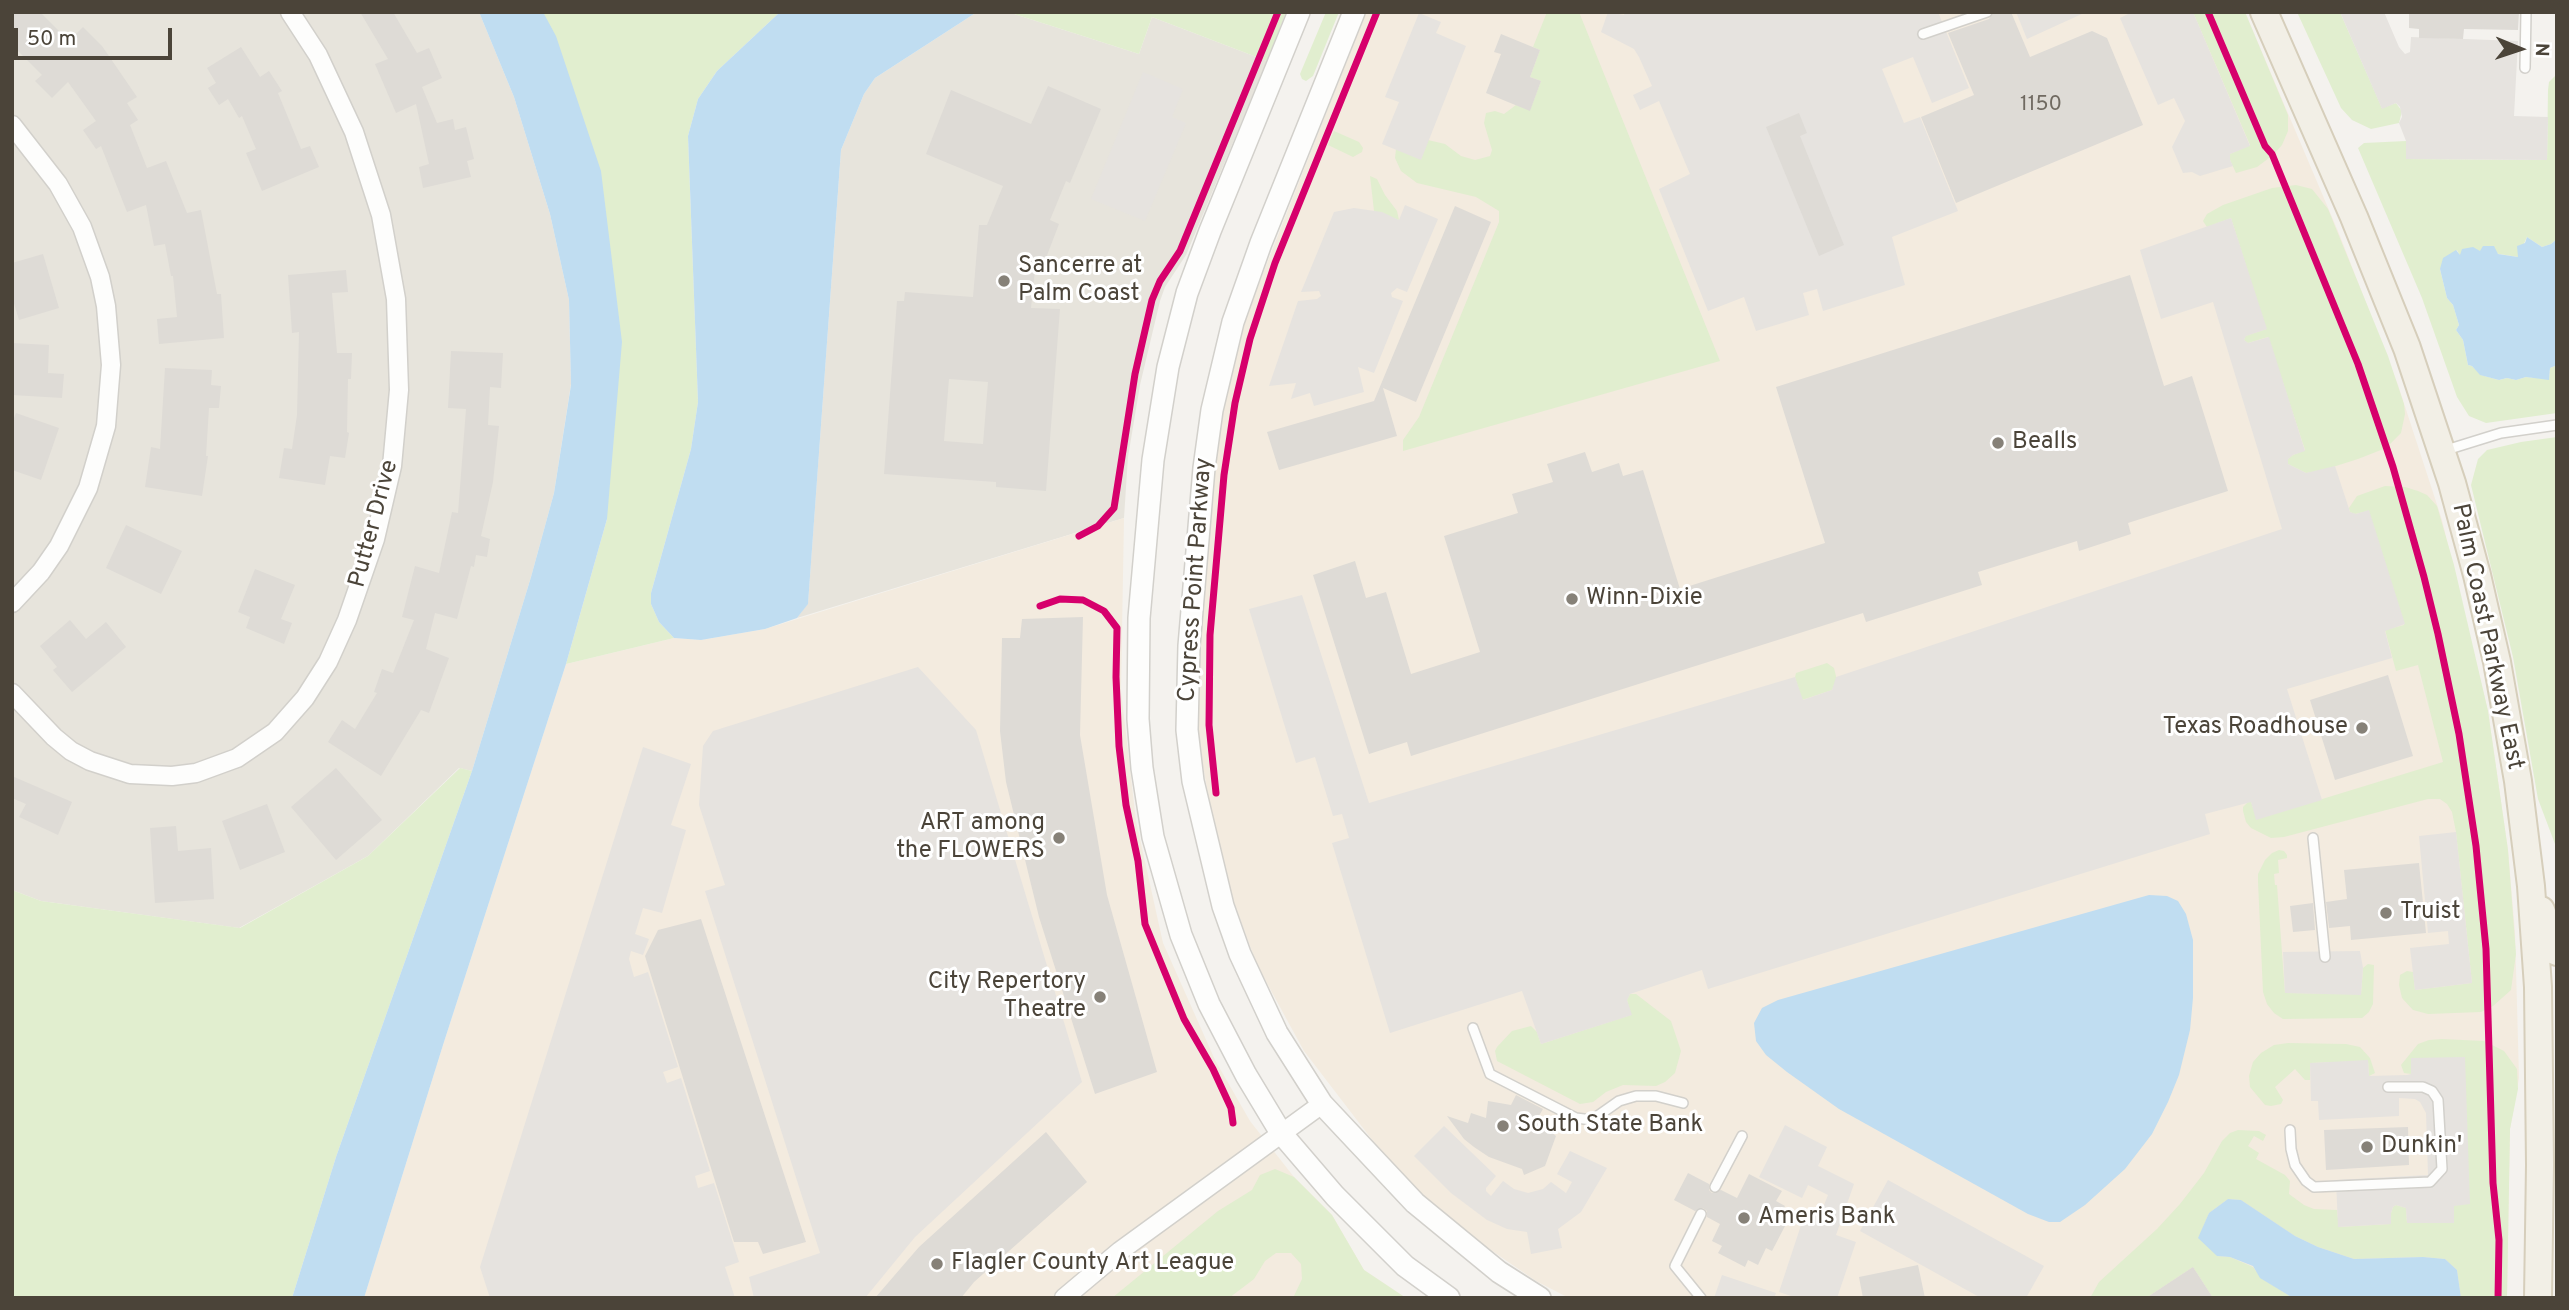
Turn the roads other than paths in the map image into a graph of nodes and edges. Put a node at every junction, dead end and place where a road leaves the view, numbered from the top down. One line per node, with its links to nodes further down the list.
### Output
1 (290, 12): 13 (street, Putter Drive)
2 (1300, 12): 23 (street, Cypress Point Parkway)
3 (1354, 12): 21 (street, Cypress Point Parkway)
4 (1987, 12): 7 (lane)
5 (2264, 12): 11 (main road, Palm Coast Parkway East)
6 (2526, 12): 8 (lane)
7 (1923, 34)
8 (2525, 68)
9 (12, 125): 12 (street)
10 (2557, 425): 11 (lane)
11 (2442, 452): 15 (main road, Palm Coast Parkway East)
12 (12, 603)
13 (12, 693)
14 (2313, 838): 17 (lane)
15 (2531, 886): 16 (main road); 31 (main road, Palm Coast Parkway East)
16 (2557, 951)
17 (2325, 957)
18 (1473, 1028): 20 (lane)
19 (2388, 1087): 22 (lane)
20 (1683, 1103)
21 (1322, 1104): 23 (street); 29 (street, Cypress Point Parkway)
22 (2290, 1130)
23 (1281, 1133): 27 (street); 28 (street, Cypress Point Parkway)
24 (1742, 1136): 25 (lane)
25 (1715, 1187)
26 (1701, 1214): 30 (lane)
27 (1064, 1298)
28 (1449, 1298)
29 (1540, 1298)
30 (1701, 1298)
31 (2538, 1298)

